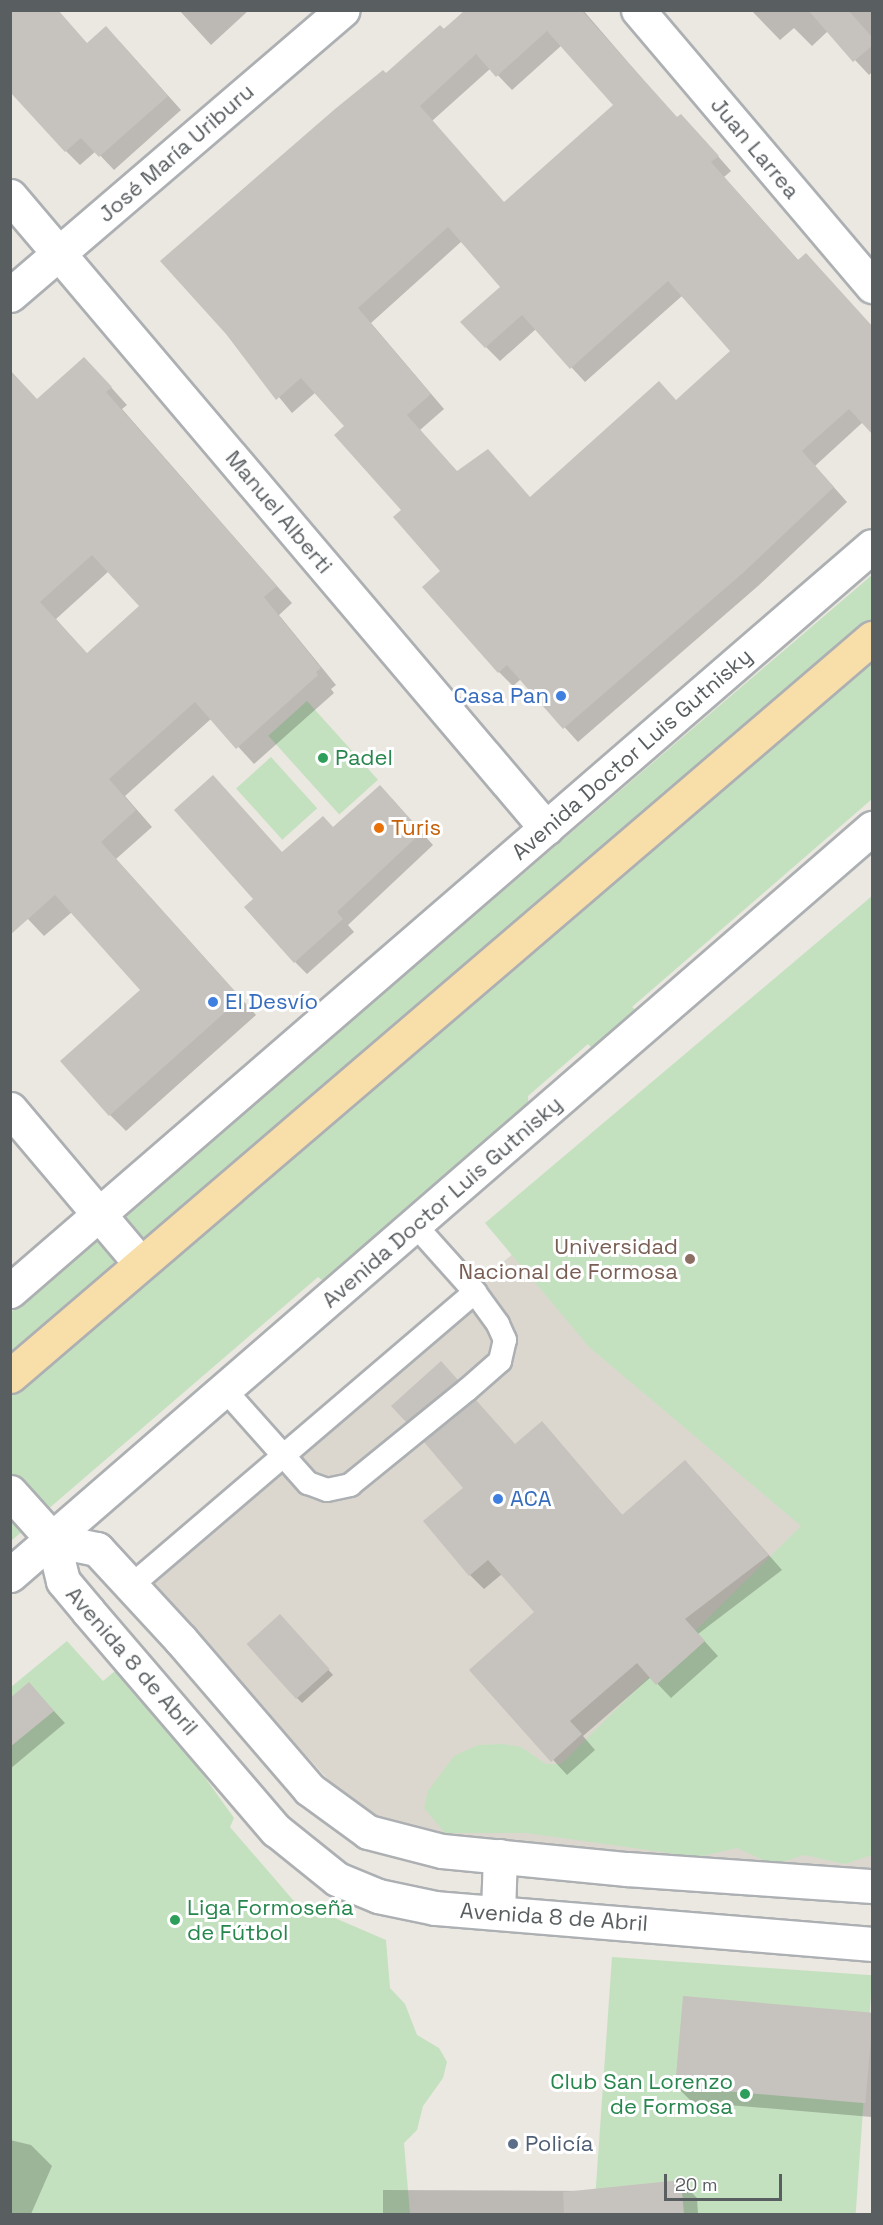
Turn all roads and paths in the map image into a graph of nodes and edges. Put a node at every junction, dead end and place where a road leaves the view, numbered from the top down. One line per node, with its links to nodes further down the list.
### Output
1 (342, 10): 4 (main road, José María Uriburu)
2 (638, 10): 5 (main road, Juan Larrea)
3 (10, 196): 4 (main road, Manuel Alberti)
4 (59, 253): 6 (main road, José María Uriburu); 9 (main road, Manuel Alberti)
5 (873, 286)
6 (10, 295)
7 (873, 546): 9 (main road, Avenida Doctor Luis Gutnisky)
8 (873, 638): 14 (main road)
9 (546, 828): 12 (main road, Avenida Doctor Luis Gutnisky)
10 (873, 828): 13 (main road, Avenida Doctor Luis Gutnisky)
11 (10, 1109): 12 (main road)
12 (100, 1213): 14 (main road); 15 (main road, Avenida Doctor Luis Gutnisky)
13 (415, 1225): 16 (lane); 18 (main road, Avenida Doctor Luis Gutnisky)
14 (140, 1263): 17 (main road)
15 (10, 1291)
16 (475, 1293): 19 (lane); 19 (lane)
17 (10, 1376)
18 (225, 1390): 19 (lane); 21 (main road, Avenida Doctor Luis Gutnisky)
19 (284, 1456): 23 (lane)
20 (10, 1492): 21 (main road)
21 (53, 1540): 22 (main road, Avenida Doctor Luis Gutnisky); 23 (main road); 26 (main road, Avenida 8 de Abril)
22 (10, 1575)
23 (132, 1585): 24 (main road)
24 (500, 1856): 25 (main road); 26 (main road)
25 (873, 1886)
26 (498, 1912): 27 (main road, Avenida 8 de Abril)
27 (873, 1944)

